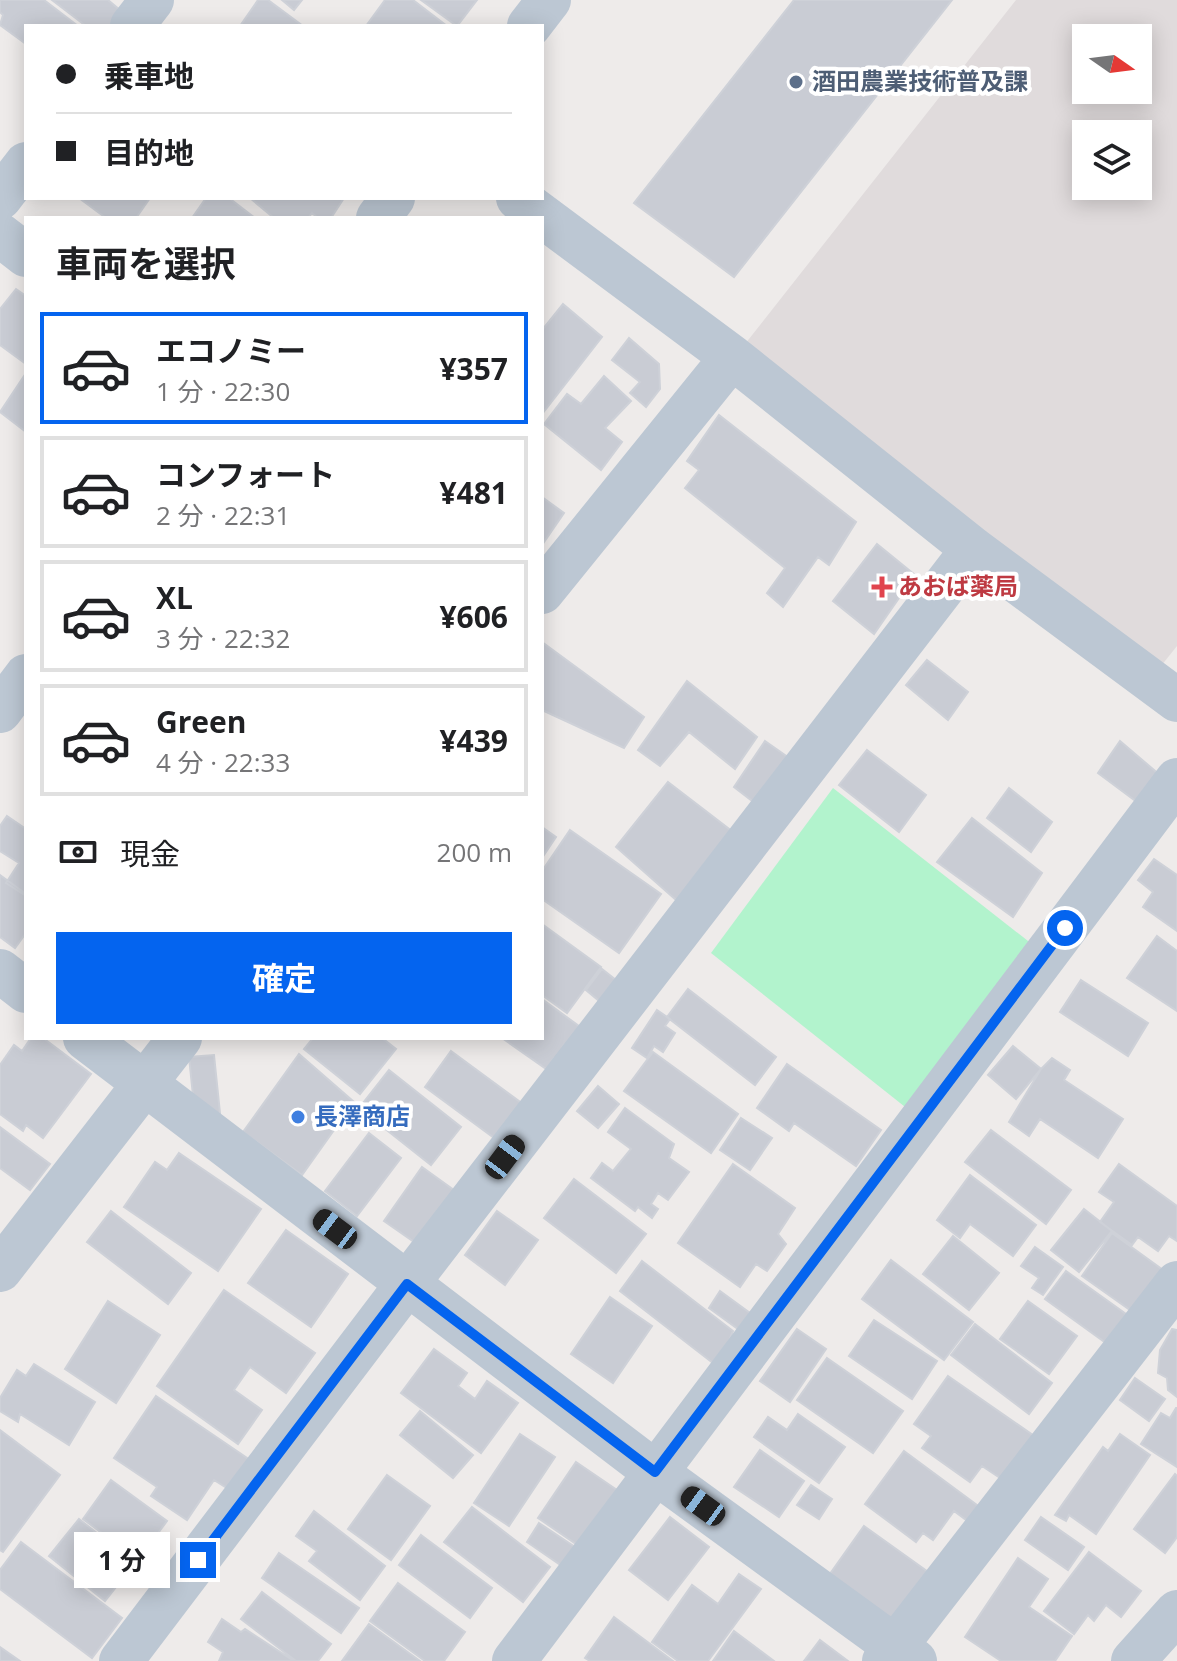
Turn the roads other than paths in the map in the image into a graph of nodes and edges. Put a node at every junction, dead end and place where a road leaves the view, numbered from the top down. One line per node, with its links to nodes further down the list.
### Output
1 (152, 0): 3 (street)
2 (549, 0): 4 (street)
3 (134, 24)
4 (531, 24)
5 (24, 167): 6 (street)
6 (0, 198)
7 (521, 200): 8 (street)
8 (542, 216)
9 (544, 217): 12 (street)
10 (0, 235): 11 (street)
11 (24, 253)
12 (732, 357): 13 (street); 14 (street)
13 (973, 549): 16 (street); 26 (street)
14 (544, 590)
15 (24, 679): 17 (street)
16 (1177, 700)
17 (0, 711)
18 (1177, 780): 27 (street)
19 (0, 971): 20 (street)
20 (24, 989)
21 (88, 1040): 23 (street)
22 (178, 1040): 23 (street)
23 (143, 1083): 24 (street); 26 (street)
24 (0, 1270)
25 (1177, 1283): 29 (street)
26 (407, 1284): 27 (street); 30 (street)
27 (655, 1472): 29 (street); 31 (street)
28 (1177, 1612): 32 (street)
29 (898, 1656)
30 (121, 1661)
31 (514, 1661)
32 (1133, 1661)

